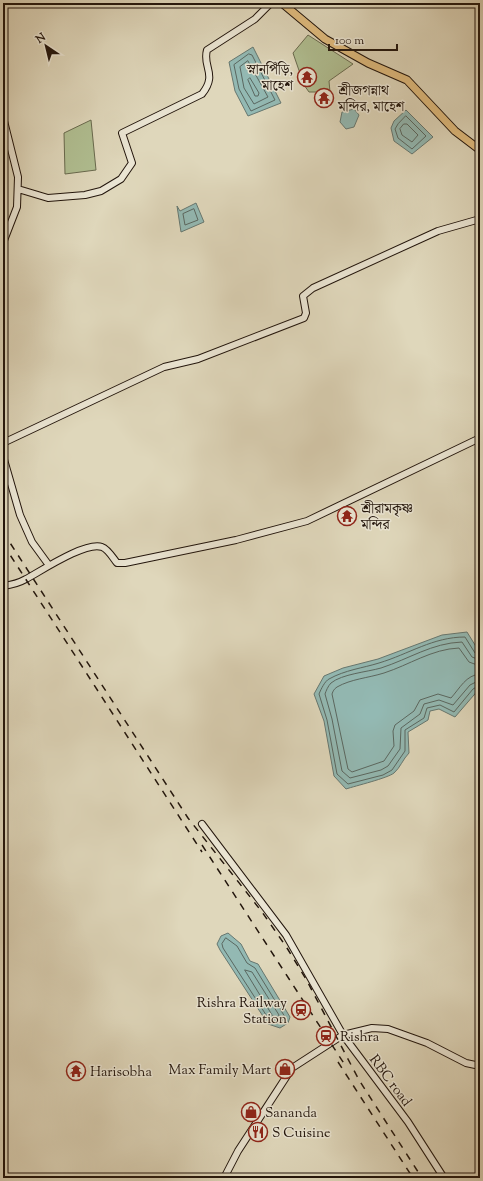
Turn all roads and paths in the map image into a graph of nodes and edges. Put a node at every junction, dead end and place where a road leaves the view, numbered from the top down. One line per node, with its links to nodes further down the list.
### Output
1 (271, 3): 5 (street)
2 (282, 3): 4 (main road)
3 (3, 116): 5 (street)
4 (480, 150)
5 (18, 189): 7 (street)
6 (480, 218): 9 (street)
7 (3, 243)
8 (480, 438): 11 (street)
9 (3, 443)
10 (3, 456): 11 (street)
11 (48, 564): 12 (street)
12 (3, 586)
13 (202, 824): 14 (street, RBC road)
14 (343, 1035): 15 (street); 16 (street); 17 (street, RBC road)
15 (480, 1066)
16 (224, 1178)
17 (444, 1178)

